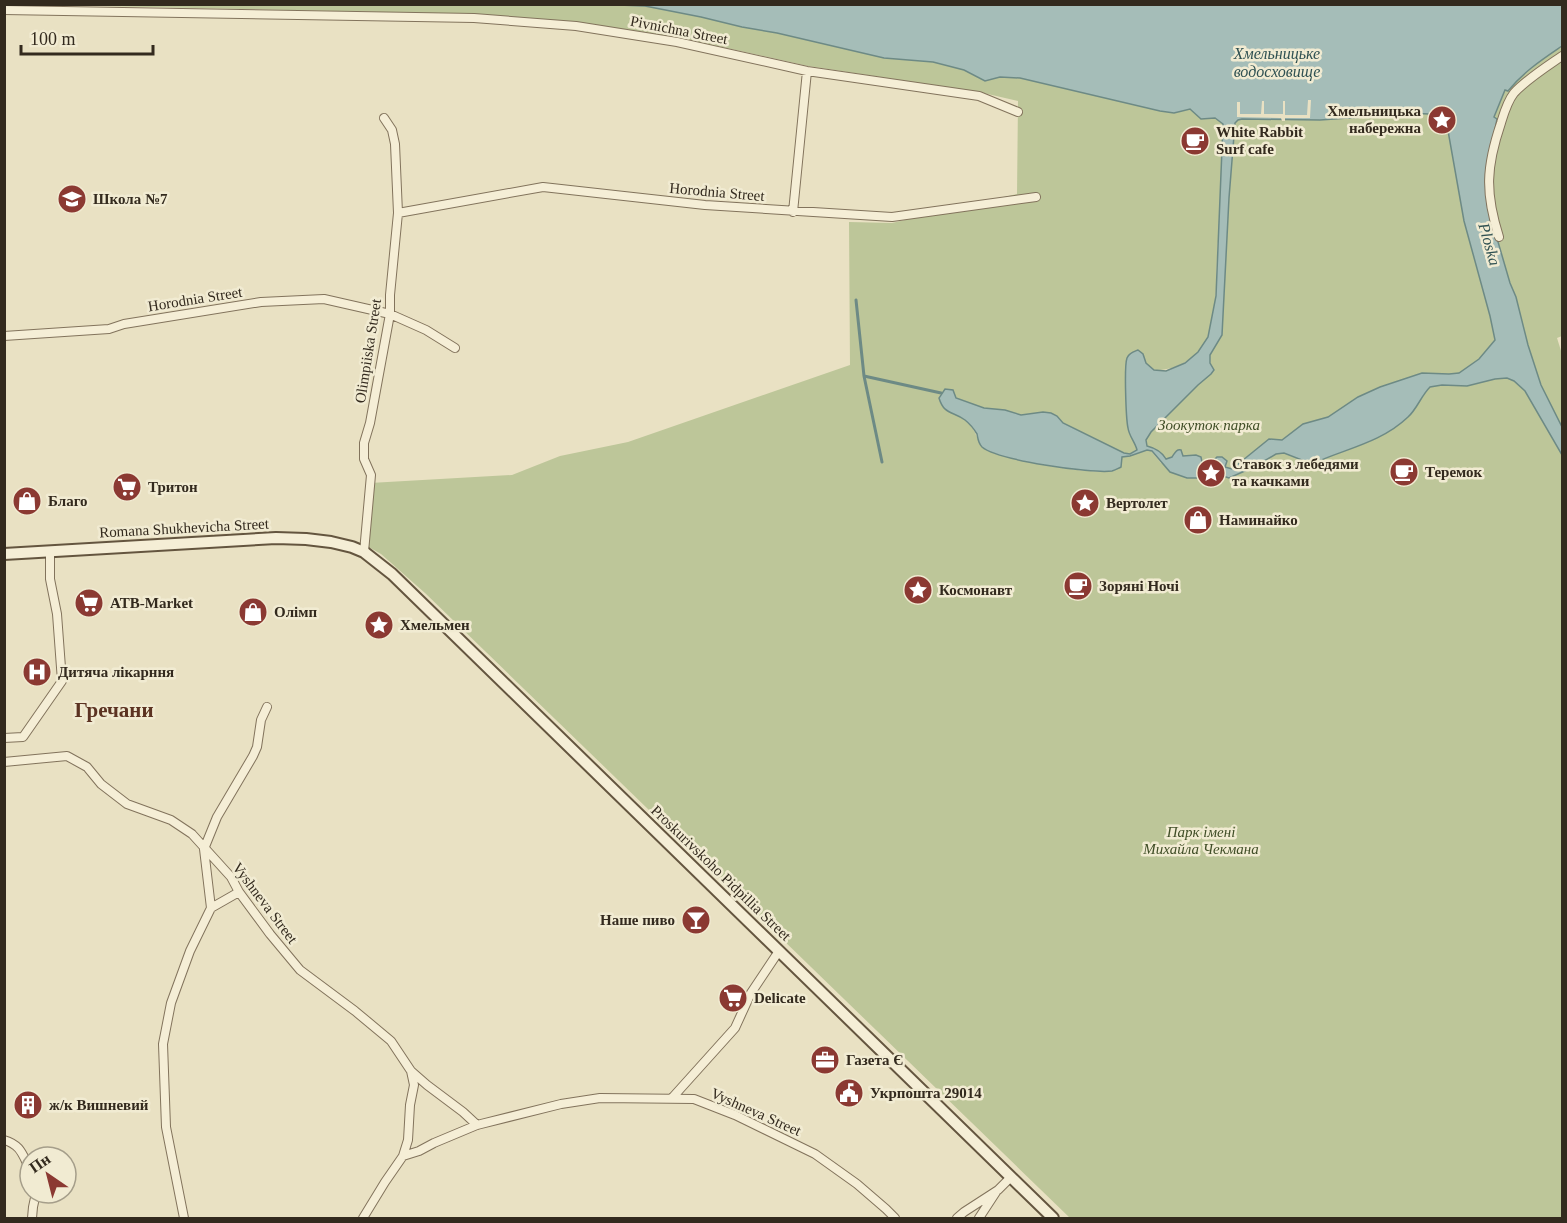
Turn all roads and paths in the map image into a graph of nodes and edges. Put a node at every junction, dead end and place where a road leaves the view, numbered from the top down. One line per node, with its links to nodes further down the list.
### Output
1 (4, 10): 3 (street, Pivnichna Street)
2 (1563, 56): 9 (street)
3 (807, 71): 4 (street, Pivnichna Street); 7 (street)
4 (1018, 112)
5 (384, 118): 8 (street, Olimpiiska Street)
6 (1036, 197): 7 (street, Horodnia Street)
7 (793, 212): 8 (street, Horodnia Street)
8 (398, 213): 10 (street, Olimpiiska Street)
9 (1499, 237)
10 (390, 314): 11 (street, Horodnia Street); 12 (street, Horodnia Street); 14 (street, Olimpiiska Street)
11 (4, 336)
12 (455, 348)
13 (50, 552): 14 (main road, Romana Shukhevicha Street); 15 (main road, Romana Shukhevicha Street); 17 (street)
14 (364, 552): 22 (main road, Proskurivskoho Pidpillia Street)
15 (4, 554)
16 (267, 707): 19 (street)
17 (4, 738)
18 (4, 762): 19 (street, Vyshneva Street)
19 (204, 849): 20 (street, Vyshneva Street); 21 (street)
20 (239, 892): 21 (street); 23 (street, Vyshneva Street)
21 (211, 908): 31 (street)
22 (779, 951): 24 (street); 29 (main road, Proskurivskoho Pidpillia Street)
23 (411, 1071): 25 (street, Vyshneva Street); 28 (street)
24 (672, 1098): 25 (street, Vyshneva Street); 33 (street, Vyshneva Street)
25 (477, 1125): 28 (street, Vyshneva Street)
26 (4, 1140): 27 (street)
27 (18, 1146)
28 (403, 1156): 32 (street)
29 (1011, 1177): 30 (street); 36 (main road, Proskurivskoho Pidpillia Street)
30 (998, 1190): 34 (street); 35 (street)
31 (184, 1218)
32 (363, 1218)
33 (895, 1218)
34 (957, 1218)
35 (979, 1218)
36 (1053, 1218)

